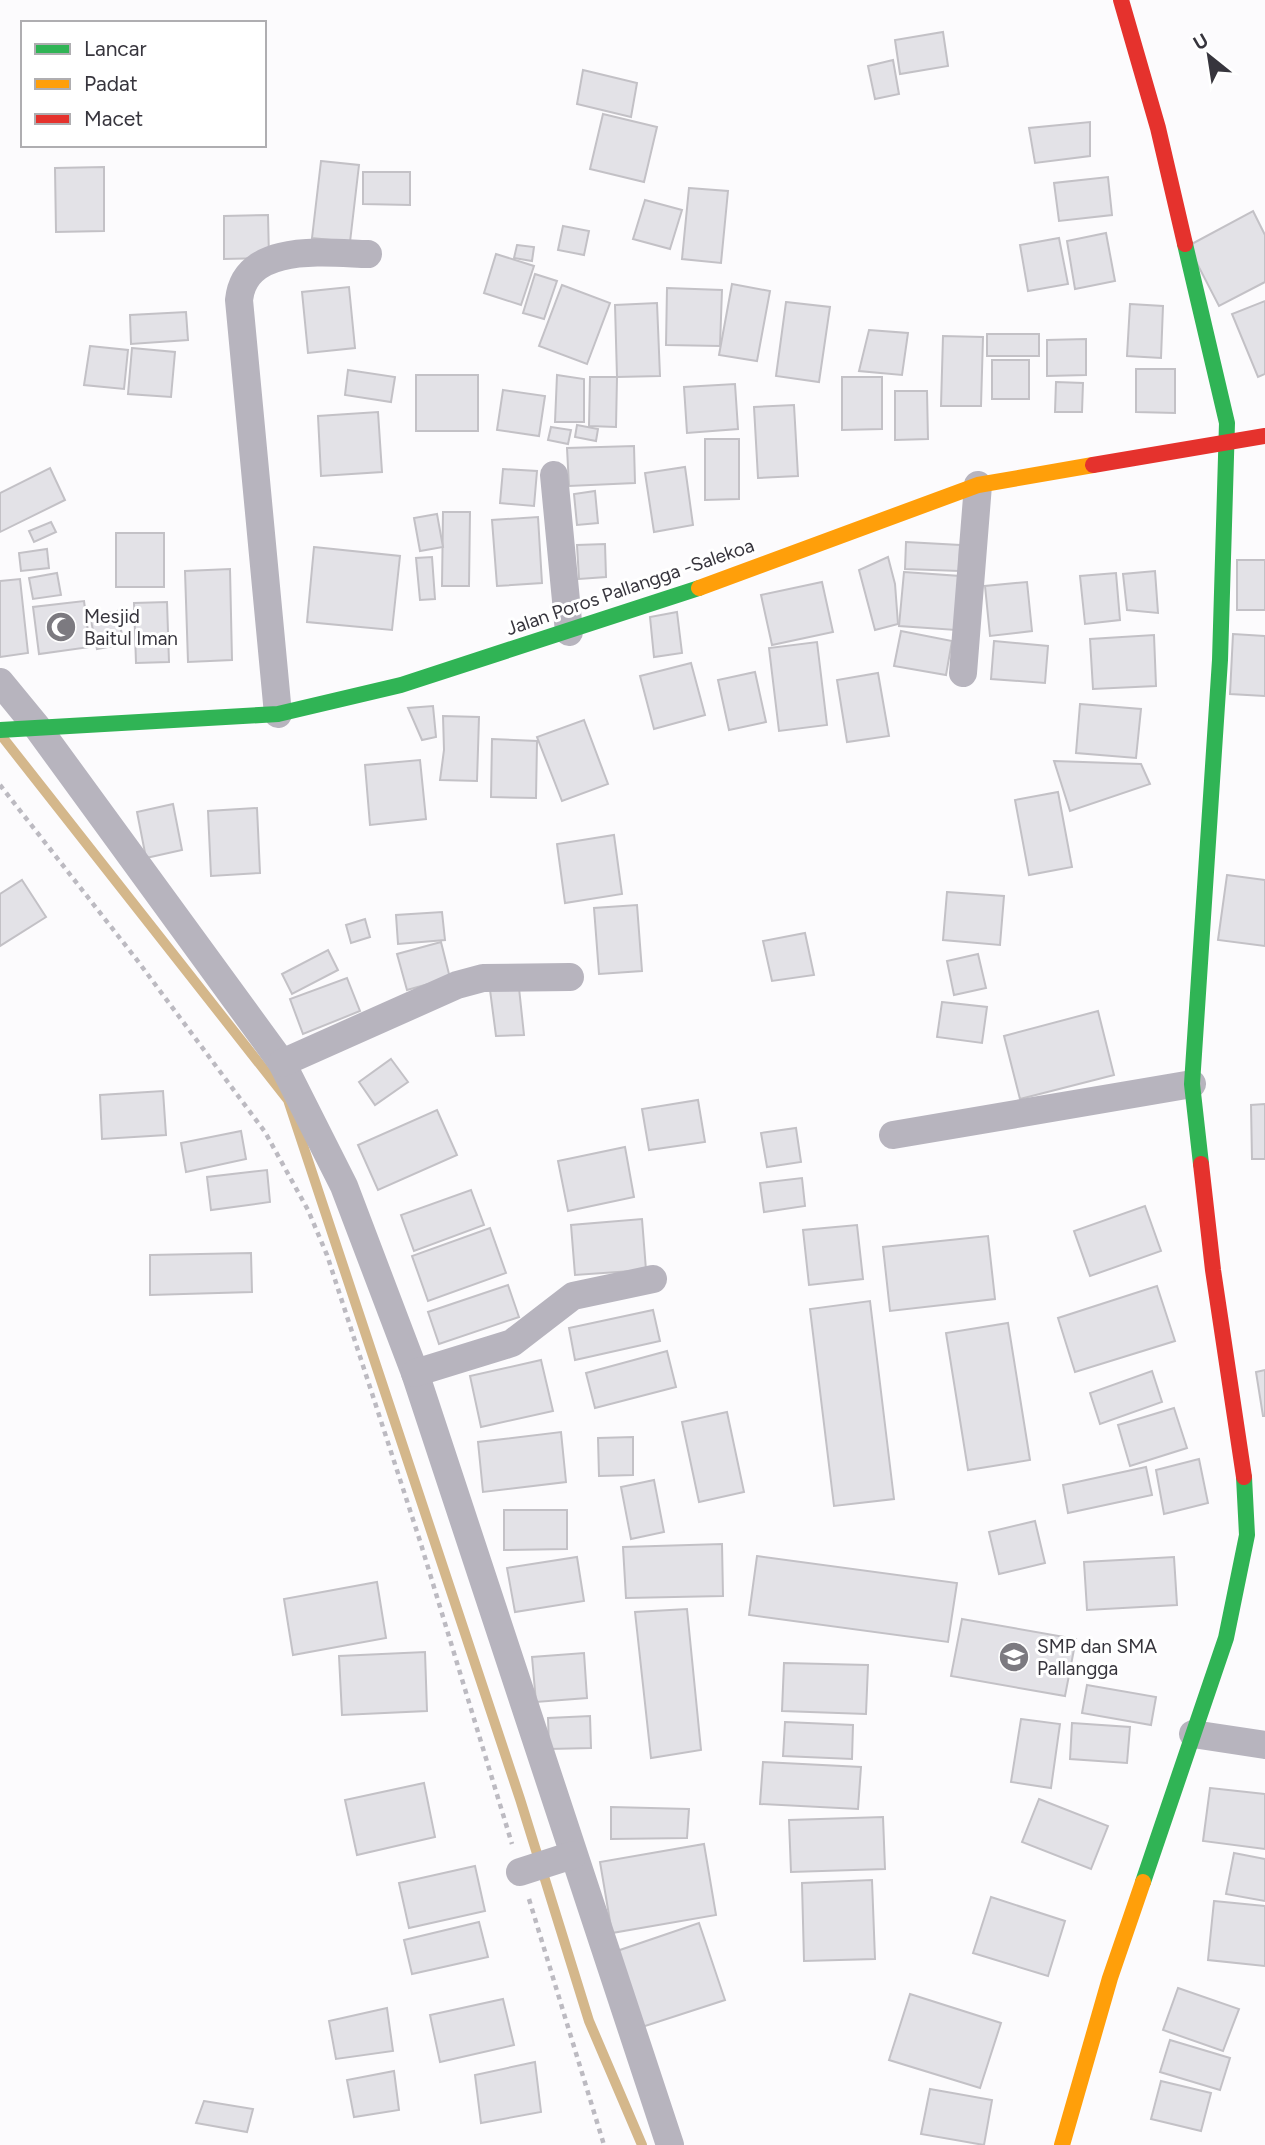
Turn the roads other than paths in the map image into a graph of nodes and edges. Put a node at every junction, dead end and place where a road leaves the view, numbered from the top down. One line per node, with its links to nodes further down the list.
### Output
1 (1121, 0): 4 (street)
2 (368, 254): 10 (street)
3 (1265, 436): 4 (street, Jalan Poros Pallangga -Salekoa)
4 (1226, 442): 6 (street, Jalan Poros Pallangga -Salekoa); 14 (street)
5 (554, 475): 7 (street)
6 (978, 485): 7 (street, Jalan Poros Pallangga -Salekoa); 8 (street)
7 (569, 632): 10 (street, Jalan Poros Pallangga -Salekoa)
8 (963, 673)
9 (0, 682): 11 (street)
10 (278, 714): 11 (street, Jalan Poros Pallangga -Salekoa)
11 (15, 729): 13 (street)
12 (570, 976): 13 (street)
13 (282, 1063): 17 (street)
14 (1192, 1084): 15 (street); 18 (street)
15 (893, 1135)
16 (653, 1279): 17 (street)
17 (415, 1373): 20 (street)
18 (1193, 1734): 19 (street); 21 (street)
19 (1265, 1745)
20 (670, 2145)
21 (1062, 2145)

